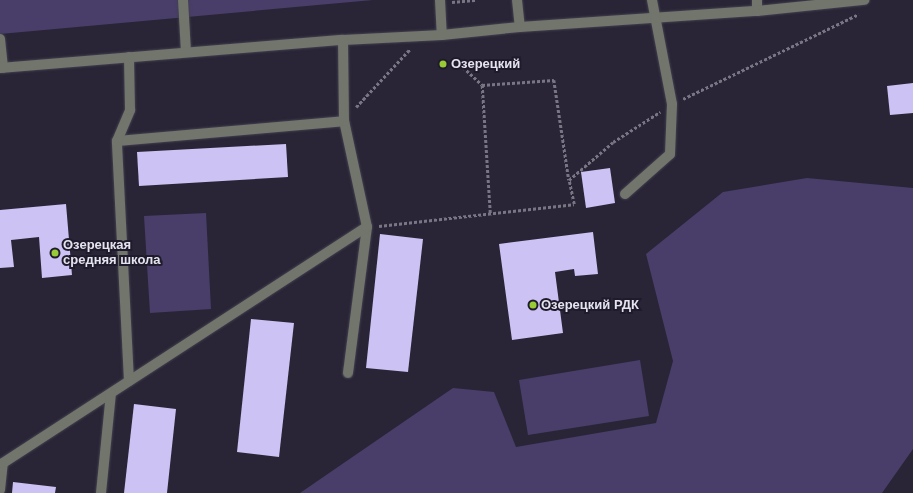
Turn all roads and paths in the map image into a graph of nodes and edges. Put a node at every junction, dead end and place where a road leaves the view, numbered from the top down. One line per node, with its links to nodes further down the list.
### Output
1 (183, 0): 16 (street)
2 (477, 0): 7 (path)
3 (517, 0): 11 (street)
4 (652, 0): 10 (street)
5 (757, 0): 8 (street)
6 (864, 0): 8 (street)
7 (441, 2): 12 (street)
8 (757, 11): 10 (street)
9 (861, 13): 21 (path)
10 (655, 17): 11 (street); 21 (street)
11 (520, 27): 12 (street)
12 (442, 35): 13 (street)
13 (423, 36): 15 (street); 22 (path)
14 (0, 39): 19 (street)
15 (343, 40): 16 (street); 22 (street)
16 (186, 52): 17 (street)
17 (129, 57): 19 (street); 23 (street)
18 (463, 67): 20 (path)
19 (1, 68)
20 (482, 85): 24 (path); 26 (path)
21 (672, 104): 24 (path); 25 (street)
22 (344, 121): 23 (street); 27 (street)
23 (117, 141): 29 (street)
24 (569, 180): 26 (path)
25 (625, 194)
26 (490, 213): 27 (path)
27 (367, 228): 28 (street); 29 (street)
28 (348, 373)
29 (128, 381): 30 (street)
30 (111, 393): 31 (street); 32 (street)
31 (0, 490)
32 (101, 493)

